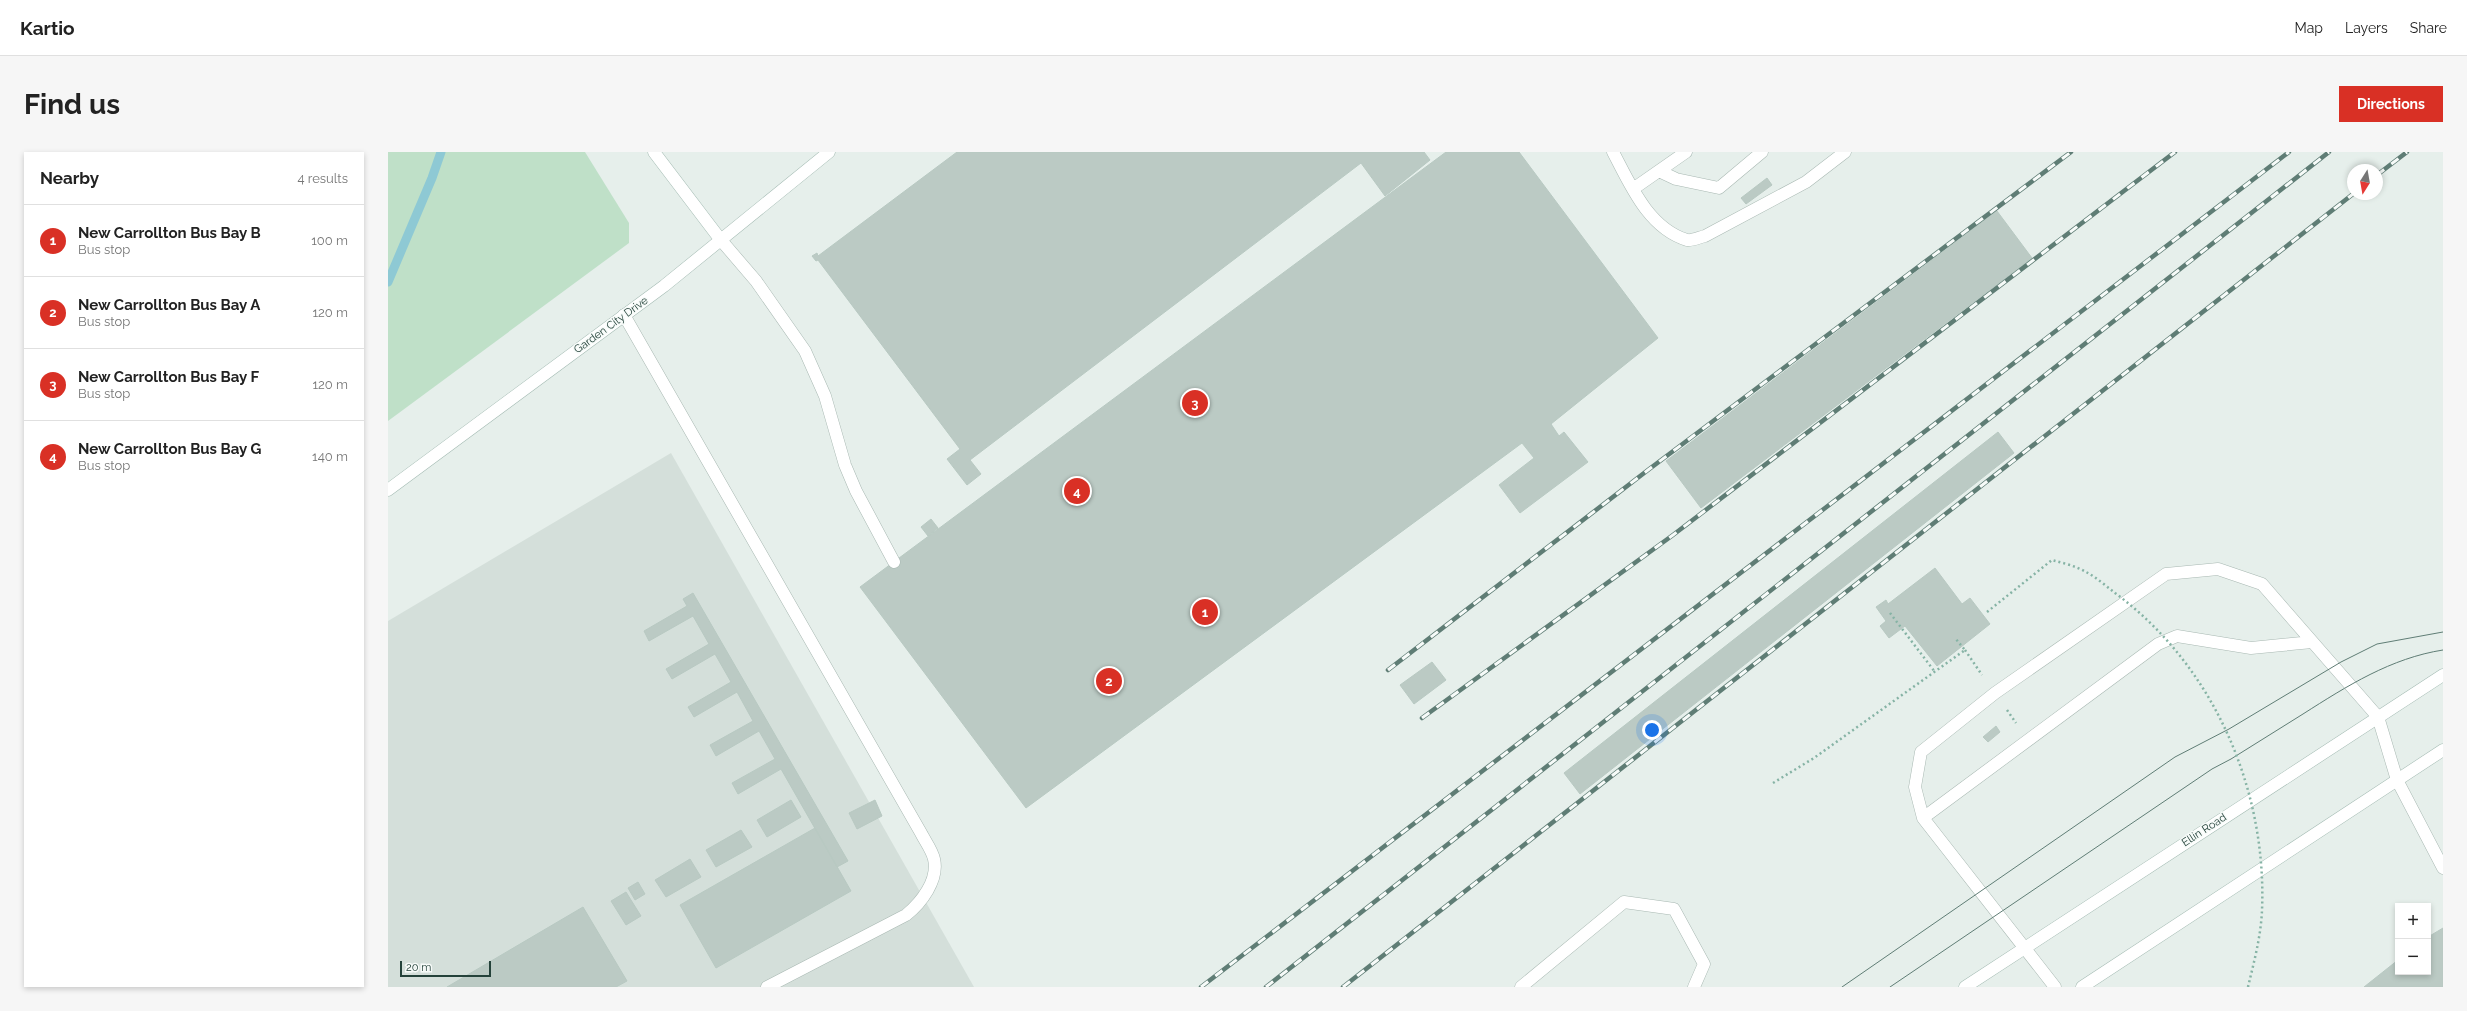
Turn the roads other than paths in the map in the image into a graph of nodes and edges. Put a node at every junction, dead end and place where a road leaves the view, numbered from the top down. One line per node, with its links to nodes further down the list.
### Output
1 (654, 152): 9 (street)
2 (829, 152): 9 (street, Garden City Drive)
3 (1686, 152): 7 (street)
4 (1762, 152): 7 (street)
5 (1845, 152): 8 (street)
6 (1617, 154): 8 (street)
7 (1659, 171): 8 (street)
8 (1633, 189)
9 (720, 239): 10 (street, Garden City Drive); 12 (street)
10 (624, 315): 11 (street, Garden City Drive); 21 (street)
11 (388, 490)
12 (894, 562)
13 (2312, 642): 15 (street); 18 (street); 18 (street)
14 (2443, 675): 15 (street, Ellin Road)
15 (2378, 717): 17 (street); 20 (street, Ellin Road)
16 (2443, 750): 17 (street)
17 (2397, 780): 19 (street); 26 (street)
18 (1923, 818): 20 (street)
19 (2443, 868)
20 (2023, 948): 24 (street, Ellin Road); 25 (street)
21 (767, 987)
22 (1521, 987): 23 (street)
23 (1694, 987)
24 (1966, 987)
25 (2055, 987)
26 (2082, 987)

